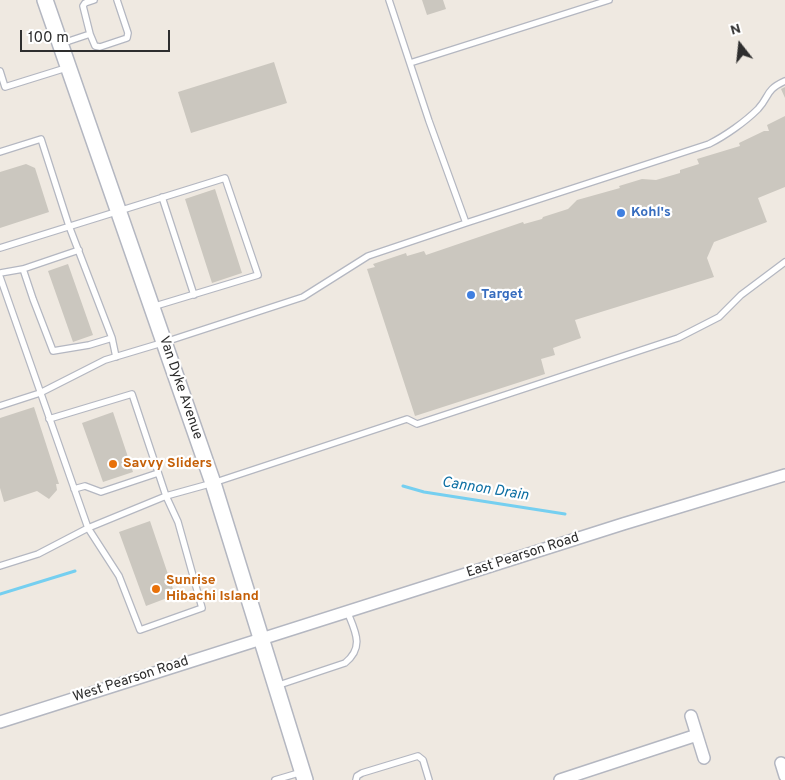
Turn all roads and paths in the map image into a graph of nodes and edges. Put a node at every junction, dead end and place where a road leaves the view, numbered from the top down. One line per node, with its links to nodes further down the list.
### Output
1 (45, 0): 7 (main road, Van Dyke Avenue)
2 (94, 0): 6 (lane)
3 (117, 0): 6 (lane)
4 (389, 0): 8 (lane)
5 (609, 0): 8 (lane)
6 (90, 34): 7 (lane)
7 (60, 44): 9 (main road, Van Dyke Avenue)
8 (410, 63): 16 (lane)
9 (68, 67): 12 (lane); 15 (main road, Van Dyke Avenue)
10 (0, 71): 12 (lane)
11 (785, 81): 16 (lane)
12 (2, 88)
13 (0, 152): 17 (lane)
14 (162, 197): 15 (lane); 23 (lane); 23 (lane)
15 (118, 210): 17 (lane); 24 (main road, Van Dyke Avenue)
16 (466, 223): 26 (lane)
17 (69, 226): 18 (lane); 19 (lane)
18 (0, 248)
19 (79, 250): 21 (lane); 25 (lane)
20 (785, 262): 33 (lane)
21 (24, 269): 22 (lane); 25 (lane)
22 (0, 275): 28 (lane)
23 (194, 295): 24 (lane)
24 (152, 307): 26 (main road, Van Dyke Avenue)
25 (112, 338): 27 (lane)
26 (165, 342): 27 (lane); 33 (main road, Van Dyke Avenue)
27 (116, 357): 28 (lane)
28 (40, 393): 29 (lane); 30 (lane)
29 (0, 406)
30 (49, 419): 31 (lane); 34 (lane)
31 (158, 473): 34 (lane); 35 (lane)
32 (785, 475): 38 (street, East Pearson Road)
33 (213, 483): 35 (lane); 39 (main road, Van Dyke Avenue)
34 (74, 489): 36 (lane)
35 (166, 496): 36 (lane); 36 (lane)
36 (88, 528): 37 (lane)
37 (0, 566)
38 (347, 611): 39 (street, East Pearson Road); 40 (lane)
39 (262, 638): 40 (main road, Van Dyke Avenue); 42 (street, West Pearson Road)
40 (276, 686): 46 (main road, Van Dyke Avenue)
41 (691, 716): 43 (street)
42 (0, 722)
43 (696, 735): 44 (street); 51 (street)
44 (704, 758)
45 (781, 763): 47 (street)
46 (304, 776): 48 (lane)
47 (785, 776)
48 (275, 780)
49 (356, 780): 50 (lane)
50 (429, 780)
51 (560, 780)

